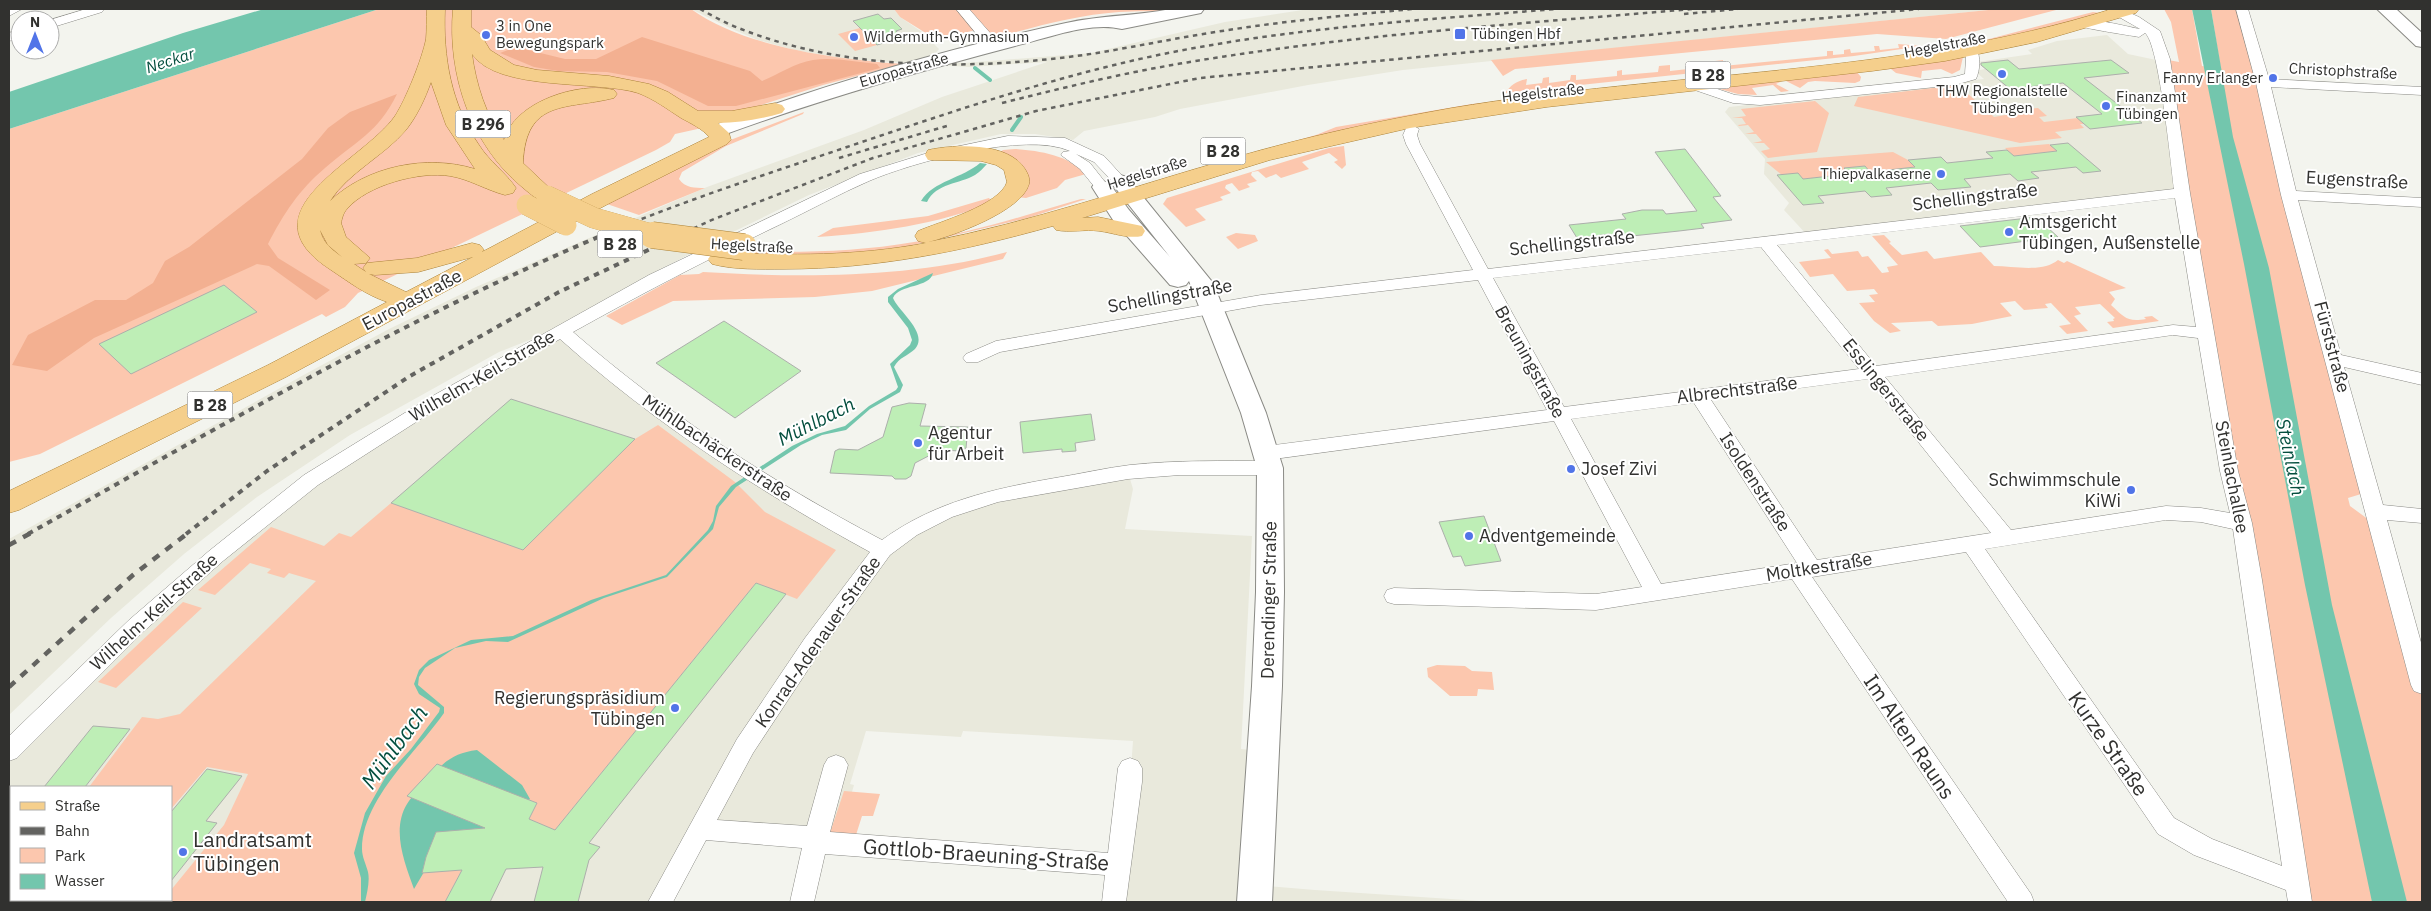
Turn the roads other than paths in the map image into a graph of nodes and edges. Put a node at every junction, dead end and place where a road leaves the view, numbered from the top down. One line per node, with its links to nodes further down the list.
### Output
1 (16, 9): 10 (street)
2 (98, 9): 12 (street)
3 (436, 9): 15 (main road, Hegelstraße / B 296)
4 (462, 9): 13 (main road, Hegelstraße / B 296)
5 (962, 9): 17 (street)
6 (1195, 9): 17 (street, Europastraße)
7 (2242, 9): 20 (street, Fürststraße)
8 (2386, 9): 16 (street)
9 (2114, 11): 11 (main road, Hegelstraße / B 28); 14 (street); 19 (street, Steinlachallee)
10 (9, 12)
11 (2083, 17): 14 (street, Hegelstraße); 18 (main road, Hegelstraße / B 28); 30 (main road, Hegelstraße / B 28)
12 (60, 21)
13 (461, 29): 26 (main road); 28 (main road, Hegelstraße / B 296)
14 (2139, 33): 19 (street)
15 (434, 42): 29 (main road, Hegelstraße / B 296); 42 (main road)
16 (2422, 42)
17 (994, 46): 23 (street, Europastraße)
18 (1970, 51): 21 (main road, Hegelstraße / B 28); 21 (street, Hegelstraße)
19 (2161, 53): 31 (street, Steinlachallee)
20 (2263, 83): 22 (street, Christophstraße); 32 (street, Fürststraße)
21 (1692, 84): 30 (main road, Hegelstraße / B 28)
22 (2422, 91)
23 (814, 97): 24 (street, Europastraße); 26 (street, Europastraße)
24 (775, 109): 26 (main road)
25 (1412, 130): 41 (street, Breuningstraße)
26 (708, 131): 28 (main road); 39 (main road, Europastraße / B 28); 42 (main road, Europastraße / B 28)
27 (936, 155): 30 (street, Wilhelm-Keil-Straße); 37 (main road); 44 (street, Wilhelm-Keil-Straße)
28 (512, 167): 33 (main road, Hegelstraße / B 28)
29 (505, 188): 33 (main road, Hegelstraße / B 28); 40 (main road)
30 (1116, 191): 35 (main road, Hegelstraße / B 28); 36 (street, Derendinger Straße); 37 (main road, Hegelstraße / B 28); 43 (street, Derendinger Straße)
31 (2182, 193): 38 (street, Schellingstraße); 45 (street, Steinlachallee)
32 (2289, 195): 34 (street, Eugenstraße); 47 (street, Fürststraße)
33 (537, 201): 35 (main road, Hegelstraße / B 28, bridge); 37 (main road, Hegelstraße / B 28, bridge)
34 (2422, 202)
35 (1015, 229): 36 (main road, B 28)
36 (1134, 231): 43 (street, Derendinger Straße)
37 (926, 236)
38 (1765, 241): 41 (street, Schellingstraße); 48 (street, Esslingerstraße)
39 (472, 250): 40 (main road); 42 (main road, Europastraße / B 28)
40 (375, 268): 42 (main road)
41 (1481, 273): 43 (street, Schellingstraße); 51 (street, Breuningstraße)
42 (400, 293): 53 (main road, Europastraße / B 28); 54 (main road, Europastraße / B 28)
43 (1209, 309): 46 (street, Schellingstraße); 52 (street, Derendinger Straße)
44 (561, 331): 60 (street, Mühlbachäckerstraße); 65 (street, Wilhelm-Keil-Straße)
45 (2208, 334): 48 (street, Albrechtstraße); 57 (street, Steinlachallee)
46 (972, 358)
47 (2335, 359): 49 (street); 55 (street, Fürststraße)
48 (1871, 372): 50 (street, Albrechtstraße); 58 (street, Esslingerstraße)
49 (2422, 379)
50 (1698, 395): 51 (street, Albrechtstraße); 61 (street, Isoldenstraße)
51 (1558, 414): 52 (street, Albrechtstraße); 62 (street, Breuningstraße)
52 (1268, 460): 60 (street, Konrad-Adenauer-Straße); 75 (street, Derendinger Straße)
53 (9, 483)
54 (9, 503)
55 (2376, 512): 56 (street); 64 (street, Fürststraße)
56 (2422, 516)
57 (2242, 523): 58 (street, Moltkestraße); 71 (street, Steinlachallee)
58 (2006, 538): 59 (street, Moltkestraße)
59 (1971, 544): 61 (street, Moltkestraße); 71 (street, Kurze Straße)
60 (883, 550): 68 (street, Konrad-Adenauer-Straße)
61 (1804, 570): 62 (street, Moltkestraße); 76 (street, Im Alten Rauns)
62 (1656, 593): 63 (street, Moltkestraße)
63 (1394, 596)
64 (2421, 675)
65 (9, 751)
66 (836, 764): 69 (street)
67 (1130, 768): 70 (street)
68 (699, 829): 69 (street); 72 (street, Konrad-Adenauer-Straße)
69 (816, 840): 70 (street, Gottlob-Braeuning-Straße); 73 (street)
70 (1119, 865): 74 (street, Gottlob-Braeuning-Straße)
71 (2298, 892)
72 (660, 902)
73 (802, 902)
74 (1114, 902)
75 (1255, 902)
76 (2022, 902)

